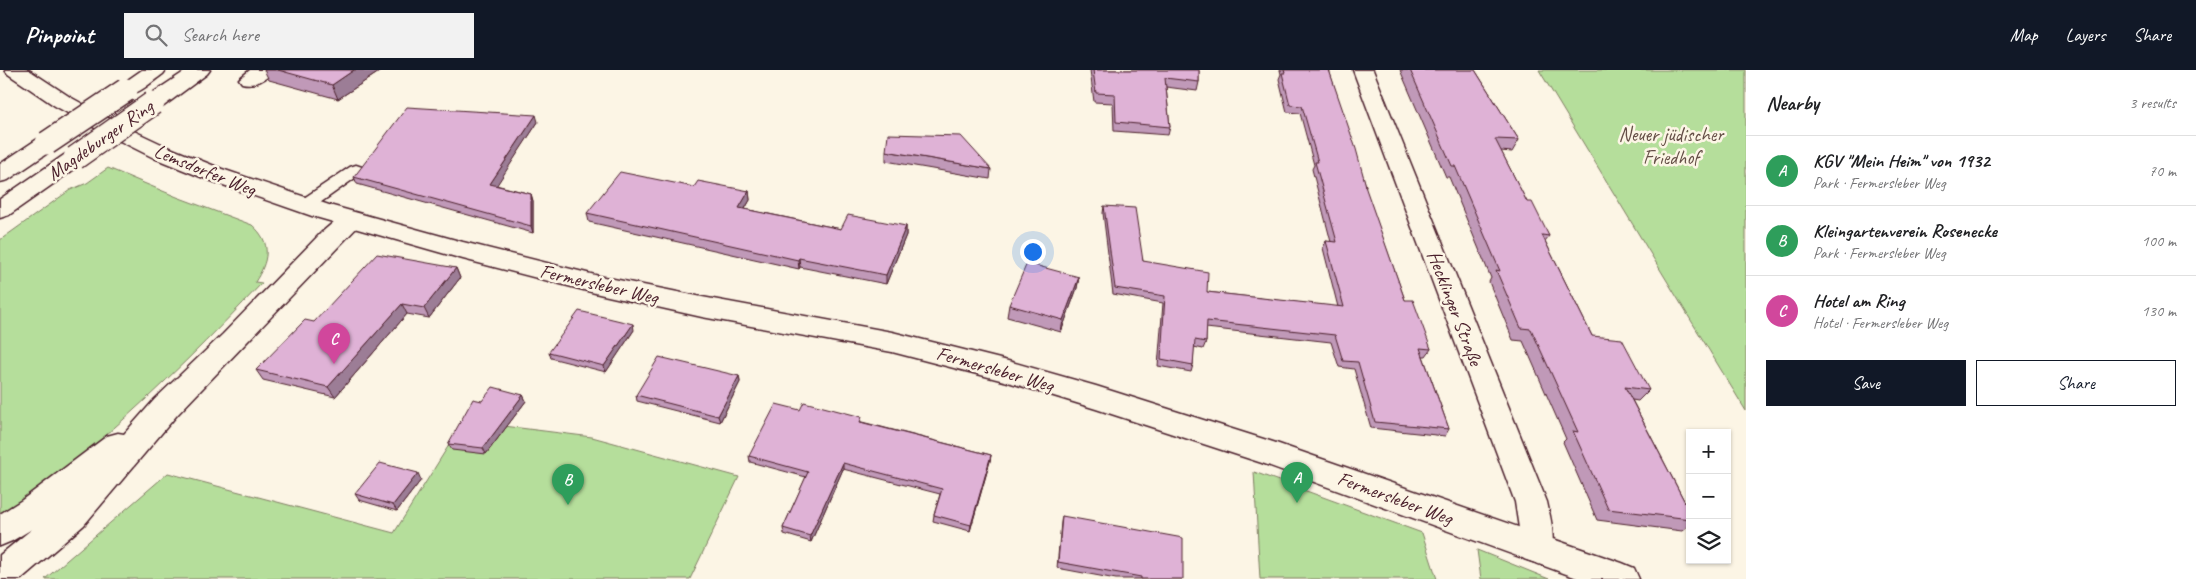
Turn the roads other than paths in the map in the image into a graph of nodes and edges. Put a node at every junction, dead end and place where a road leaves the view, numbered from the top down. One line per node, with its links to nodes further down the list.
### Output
1 (15, 70): 7 (main road, Lemsdorfer Weg)
2 (156, 70): 6 (main road, Magdeburger Ring, bridge)
3 (200, 70): 8 (main road, Magdeburger Ring, bridge)
4 (1363, 70): 12 (main road, Hecklinger Straße)
5 (356, 170): 7 (lane)
6 (0, 175)
7 (304, 206): 9 (main road, Lemsdorfer Weg)
8 (0, 210)
9 (351, 221): 10 (main road); 12 (main road, Fermersleber Weg)
10 (166, 407): 11 (main road); 13 (main road)
11 (0, 531)
12 (1536, 548): 14 (main road, Fermersleber Weg)
13 (0, 576)
14 (1622, 579)

